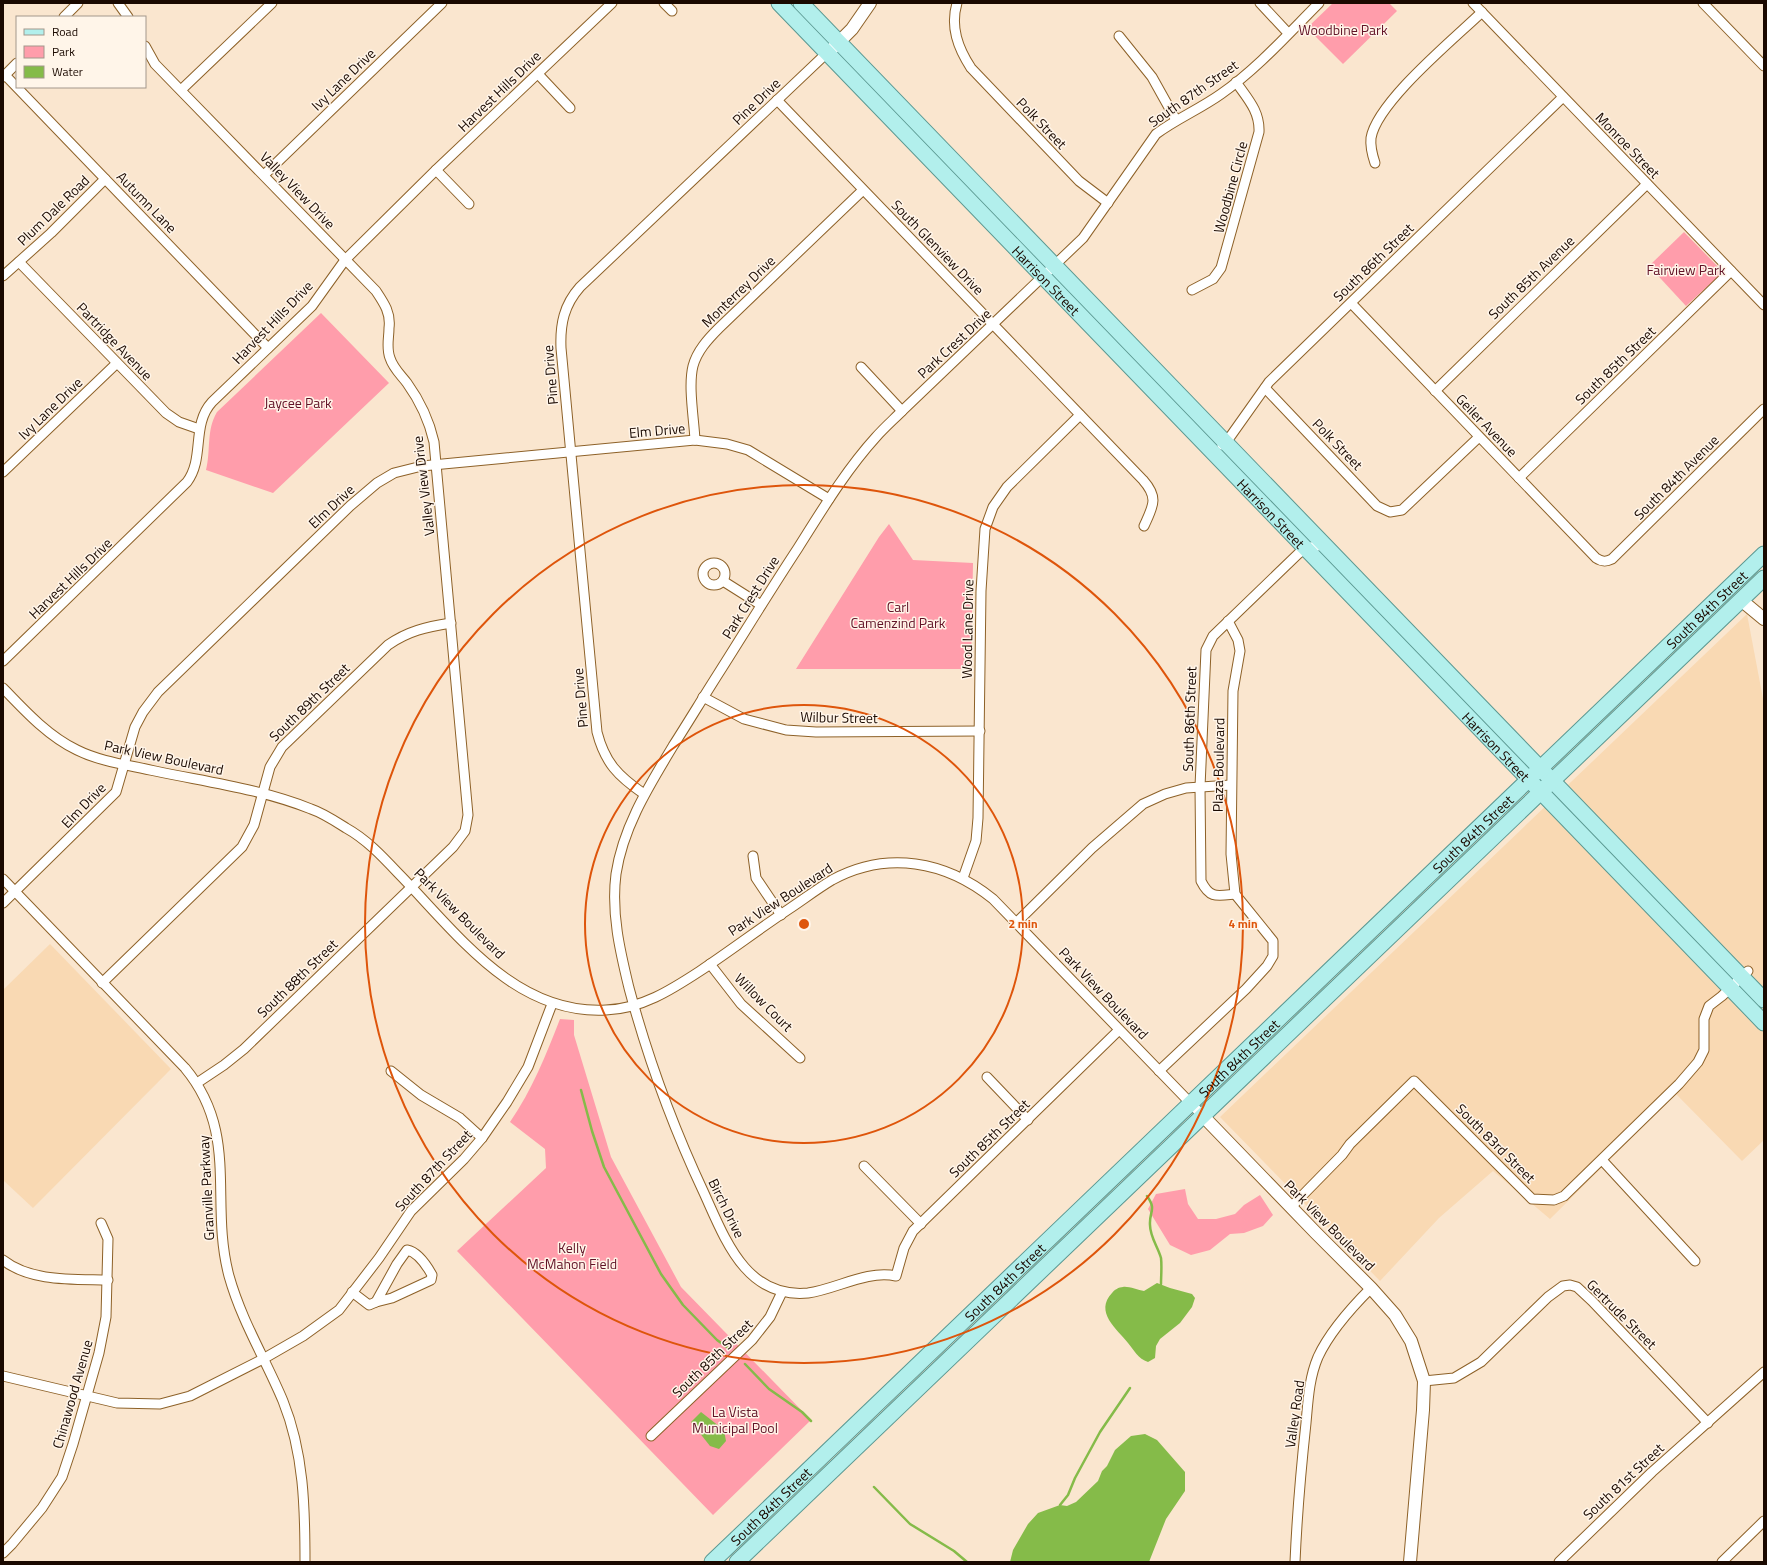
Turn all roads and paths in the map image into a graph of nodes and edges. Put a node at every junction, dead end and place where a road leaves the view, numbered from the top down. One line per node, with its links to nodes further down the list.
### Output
1 (78, 3): 17 (street)
2 (118, 3): 18 (street)
3 (272, 3): 28 (street)
4 (442, 3): 35 (street, Ivy Lane Drive)
5 (612, 3): 25 (street, Harvest Hills Drive)
6 (664, 3): 15 (street)
7 (778, 3): 22 (main road, Harrison Street)
8 (801, 3): 22 (main road, Harrison Street)
9 (870, 3): 22 (street)
10 (957, 3): 39 (street, Polk Street)
11 (1260, 3): 19 (street)
12 (1319, 3): 19 (street, South 87th Street)
13 (1473, 3): 16 (street, Monroe Street)
14 (1703, 3): 24 (street)
15 (672, 11)
16 (1482, 12): 29 (street, Monroe Street); 33 (street)
17 (65, 16)
18 (127, 16)
19 (1288, 33): 27 (street, South 87th Street)
20 (1119, 36): 32 (street)
21 (146, 48): 28 (street, Valley View Drive)
22 (833, 48): 30 (street, Pine Drive); 43 (main road, Harrison Street)
23 (16, 64): 26 (street)
24 (1764, 66)
25 (538, 74): 31 (street); 34 (street, Harvest Hills Drive)
26 (4, 76): 36 (street, Autumn Lane)
27 (1236, 82): 32 (street, South 87th Street); 46 (street, Woodbine Circle)
28 (181, 90): 35 (street, Valley View Drive)
29 (1563, 97): 37 (street, Monroe Street); 47 (street, South 86th Street)
30 (777, 100): 38 (street, South Glenview Drive); 63 (street, Pine Drive)
31 (570, 108)
32 (1176, 120): 39 (street, South 87th Street)
33 (1375, 163)
34 (436, 170): 40 (street); 41 (street, Harvest Hills Drive)
35 (264, 175): 41 (street, Valley View Drive)
36 (105, 179): 42 (street, Plum Dale Road); 50 (street, Autumn Lane)
37 (1647, 184): 44 (street, Monroe Street); 54 (street, South 85th Avenue)
38 (863, 190): 49 (street, South Glenview Drive); 60 (street, Monterrey Drive)
39 (1108, 203): 43 (street, South 87th Street)
40 (469, 204)
41 (345, 260): 50 (street, Harvest Hills Drive); 64 (street, Valley View Drive)
42 (19, 262): 45 (street, Plum Dale Road); 51 (street, Partridge Avenue)
43 (1049, 271): 49 (street, Park Crest Drive); 61 (main road, Harrison Street); 62 (main road, Harrison Street)
44 (1731, 271): 48 (street, Monroe Street); 66 (street, South 85th Street)
45 (3, 276)
46 (1192, 290)
47 (1350, 303): 53 (street, South 86th Street); 54 (street, Geiler Avenue)
48 (1764, 305)
49 (993, 325): 56 (street, Park Crest Drive); 57 (street, South Glenview Drive)
50 (268, 348): 58 (street, Harvest Hills Drive)
51 (117, 363): 58 (street, Partridge Avenue); 65 (street, Ivy Lane Drive)
52 (861, 367): 56 (street)
53 (1265, 388): 59 (street, Polk Street); 61 (street, South 86th Street)
54 (1435, 391): 59 (street, Geiler Avenue)
55 (1764, 409): 72 (street, South 84th Avenue)
56 (902, 411): 67 (street, Park Crest Drive)
57 (1080, 415): 68 (street, South Glenview Drive); 84 (street, Wood Lane Drive)
58 (199, 429): 81 (street, Harvest Hills Drive)
59 (1479, 437): 66 (street, Geiler Avenue)
60 (695, 440): 63 (street, Elm Drive); 67 (street, Elm Drive)
61 (1225, 444): 62 (street); 69 (main road, Harrison Street)
62 (1208, 448): 70 (main road, Harrison Street)
63 (571, 452): 64 (street, Elm Drive); 93 (street, Pine Drive)
64 (437, 465): 80 (street, Valley View Drive); 85 (street, Elm Drive)
65 (3, 472)
66 (1518, 478): 72 (street, Geiler Avenue)
67 (829, 499): 77 (street, Park Crest Drive)
68 (1144, 526)
69 (1323, 545): 70 (street); 86 (main road, Harrison Street)
70 (1305, 548): 79 (street, South 86th Street); 87 (main road, Harrison Street)
71 (1764, 554): 86 (main road, South 84th Street)
72 (1606, 561)
73 (1764, 564): 76 (main road)
74 (1764, 578): 76 (main road, South 84th Street)
75 (723, 581): 77 (street)
76 (1742, 600): 78 (street); 88 (main road, South 84th Street)
77 (761, 605): 83 (street, Park Crest Drive)
78 (1764, 619)
79 (1228, 621): 89 (street, Plaza Boulevard); 90 (street, South 86th Street)
80 (451, 623): 91 (street, South 89th Street); 97 (street, Valley View Drive)
81 (3, 662)
82 (3, 688): 85 (street, Park View Boulevard)
83 (704, 698): 84 (street, Wilbur Street); 93 (street, Park Crest Drive)
84 (980, 731): 95 (street, Wood Lane Drive)
85 (125, 764): 91 (street, Park View Boulevard); 98 (street, Elm Drive)
86 (1540, 770): 87 (main road, South 84th Street); 88 (main road, Harrison Street)
87 (1528, 780): 92 (main road, Harrison Street); 117 (main road, South 84th Street)
88 (1552, 782): 92 (main road, South 84th Street); 104 (main road, Harrison Street)
89 (1231, 785): 90 (street); 99 (street, Plaza Boulevard)
90 (1200, 787): 99 (street); 102 (street, South 86th Street)
91 (262, 793): 97 (street, Park View Boulevard); 105 (street, South 89th Street)
92 (1541, 793): 106 (main road, Harrison Street); 118 (main road, South 84th Street)
93 (644, 794): 109 (street, Park Crest Drive)
94 (753, 856): 101 (street)
95 (962, 878): 101 (street, Park View Boulevard); 102 (street, Park View Boulevard)
96 (3, 880): 98 (street, Granville Parkway)
97 (412, 887): 108 (street, Park View Boulevard); 116 (street, South 88th Street)
98 (15, 892): 100 (street, Elm Drive); 105 (street, Granville Parkway)
99 (1235, 894): 114 (street)
100 (3, 903)
101 (781, 915): 103 (street, Park View Boulevard)
102 (1016, 923): 111 (street, Park View Boulevard)
103 (710, 964): 109 (street, Park View Boulevard); 112 (street, Willow Court)
104 (1744, 974): 106 (street, South 83rd Street); 107 (main road, Harrison Street)
105 (102, 983): 116 (street, Granville Parkway)
106 (1730, 988): 110 (main road, Harrison Street); 121 (street, South 83rd Street)
107 (1764, 1000)
108 (552, 1004): 109 (street, Park View Boulevard); 120 (street, South 87th Street)
109 (634, 1006): 132 (street, Birch Drive)
110 (1764, 1023)
111 (1119, 1030): 114 (street, Park View Boulevard); 119 (street, South 85th Street)
112 (800, 1058)
113 (392, 1071): 120 (street)
114 (1159, 1071): 117 (street, Park View Boulevard)
115 (987, 1076): 119 (street)
116 (197, 1083): 134 (street, Granville Parkway)
117 (1191, 1103): 118 (street, Park View Boulevard); 144 (main road, South 84th Street)
118 (1202, 1115): 123 (street, Park View Boulevard); 145 (main road, South 84th Street)
119 (1028, 1120): 125 (street, South 85th Street)
120 (482, 1138): 131 (street, South 87th Street)
121 (1602, 1160): 123 (street, South 83rd Street); 127 (street)
122 (864, 1166): 125 (street)
123 (1291, 1207): 130 (street, Park View Boulevard)
124 (101, 1223): 129 (street, Chinawood Avenue)
125 (920, 1224): 128 (street, South 85th Street)
126 (3, 1260): 129 (street)
127 (1695, 1261)
128 (896, 1276): 132 (street, Birch Drive)
129 (108, 1280): 138 (street, Chinawood Avenue)
130 (1372, 1288): 137 (street, Park View Boulevard); 146 (street, Valley Road)
131 (352, 1292): 133 (street); 134 (street, South 87th Street)
132 (782, 1292): 140 (street, South 85th Street)
133 (376, 1302): 133 (street)
134 (263, 1359): 138 (street, South 87th Street); 143 (street, Granville Parkway)
135 (1764, 1372): 139 (street)
136 (3, 1376): 138 (street, South 87th Street)
137 (1424, 1381): 139 (street, Gertrude Street); 147 (street, Park View Boulevard)
138 (87, 1397): 142 (street, Chinawood Avenue)
139 (1708, 1423): 148 (street, South 81st Street)
140 (651, 1436)
141 (1764, 1521): 149 (street)
142 (3, 1553)
143 (304, 1562)
144 (712, 1562)
145 (737, 1562)
146 (1295, 1562)
147 (1410, 1562)
148 (1559, 1562)
149 (1722, 1562)

